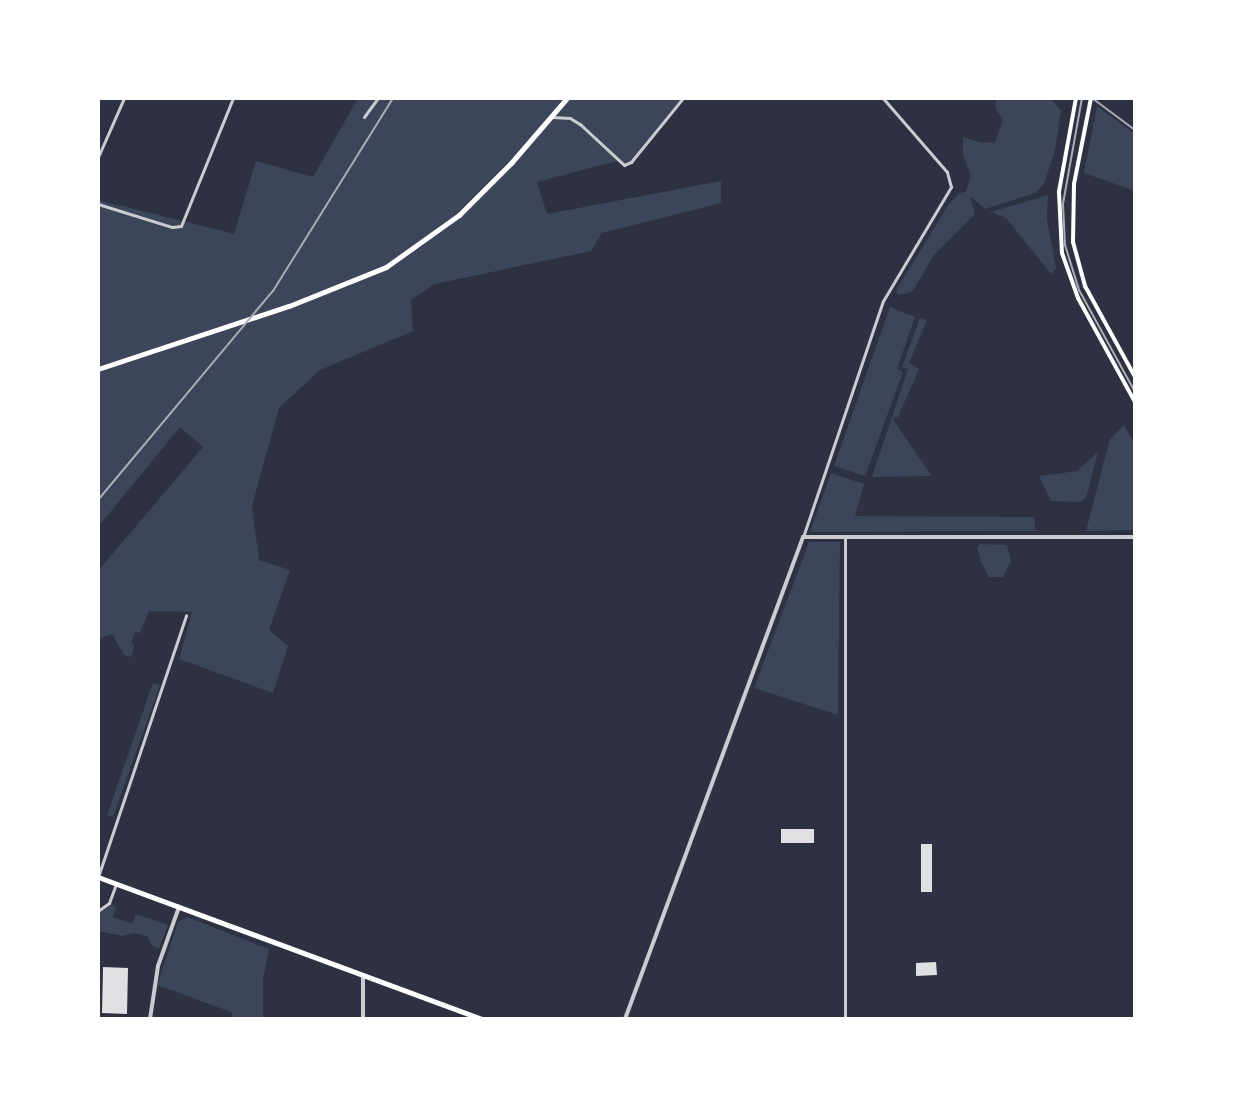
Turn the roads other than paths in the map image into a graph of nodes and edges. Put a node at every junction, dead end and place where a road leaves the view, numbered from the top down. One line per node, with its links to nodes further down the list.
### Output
1 (124, 98): 11 (street)
2 (233, 98): 12 (street)
3 (378, 98): 9 (street)
4 (567, 98): 10 (main road)
5 (683, 98): 10 (street)
6 (883, 98): 16 (street)
7 (1076, 98): 15 (main road)
8 (1091, 98): 14 (main road)
9 (364, 117)
10 (551, 117): 13 (main road)
11 (98, 157)
12 (98, 204)
13 (98, 369)
14 (1135, 377)
15 (1135, 402)
16 (803, 537): 17 (street); 28 (street)
17 (845, 537): 18 (street); 29 (street)
18 (1135, 537)
19 (186, 615): 20 (street)
20 (98, 877): 21 (main road)
21 (116, 884): 22 (main road); 23 (street)
22 (179, 907): 24 (main road); 25 (street)
23 (98, 911)
24 (363, 975): 26 (street); 27 (main road)
25 (150, 1019)
26 (363, 1019)
27 (481, 1019)
28 (625, 1019)
29 (845, 1019)

